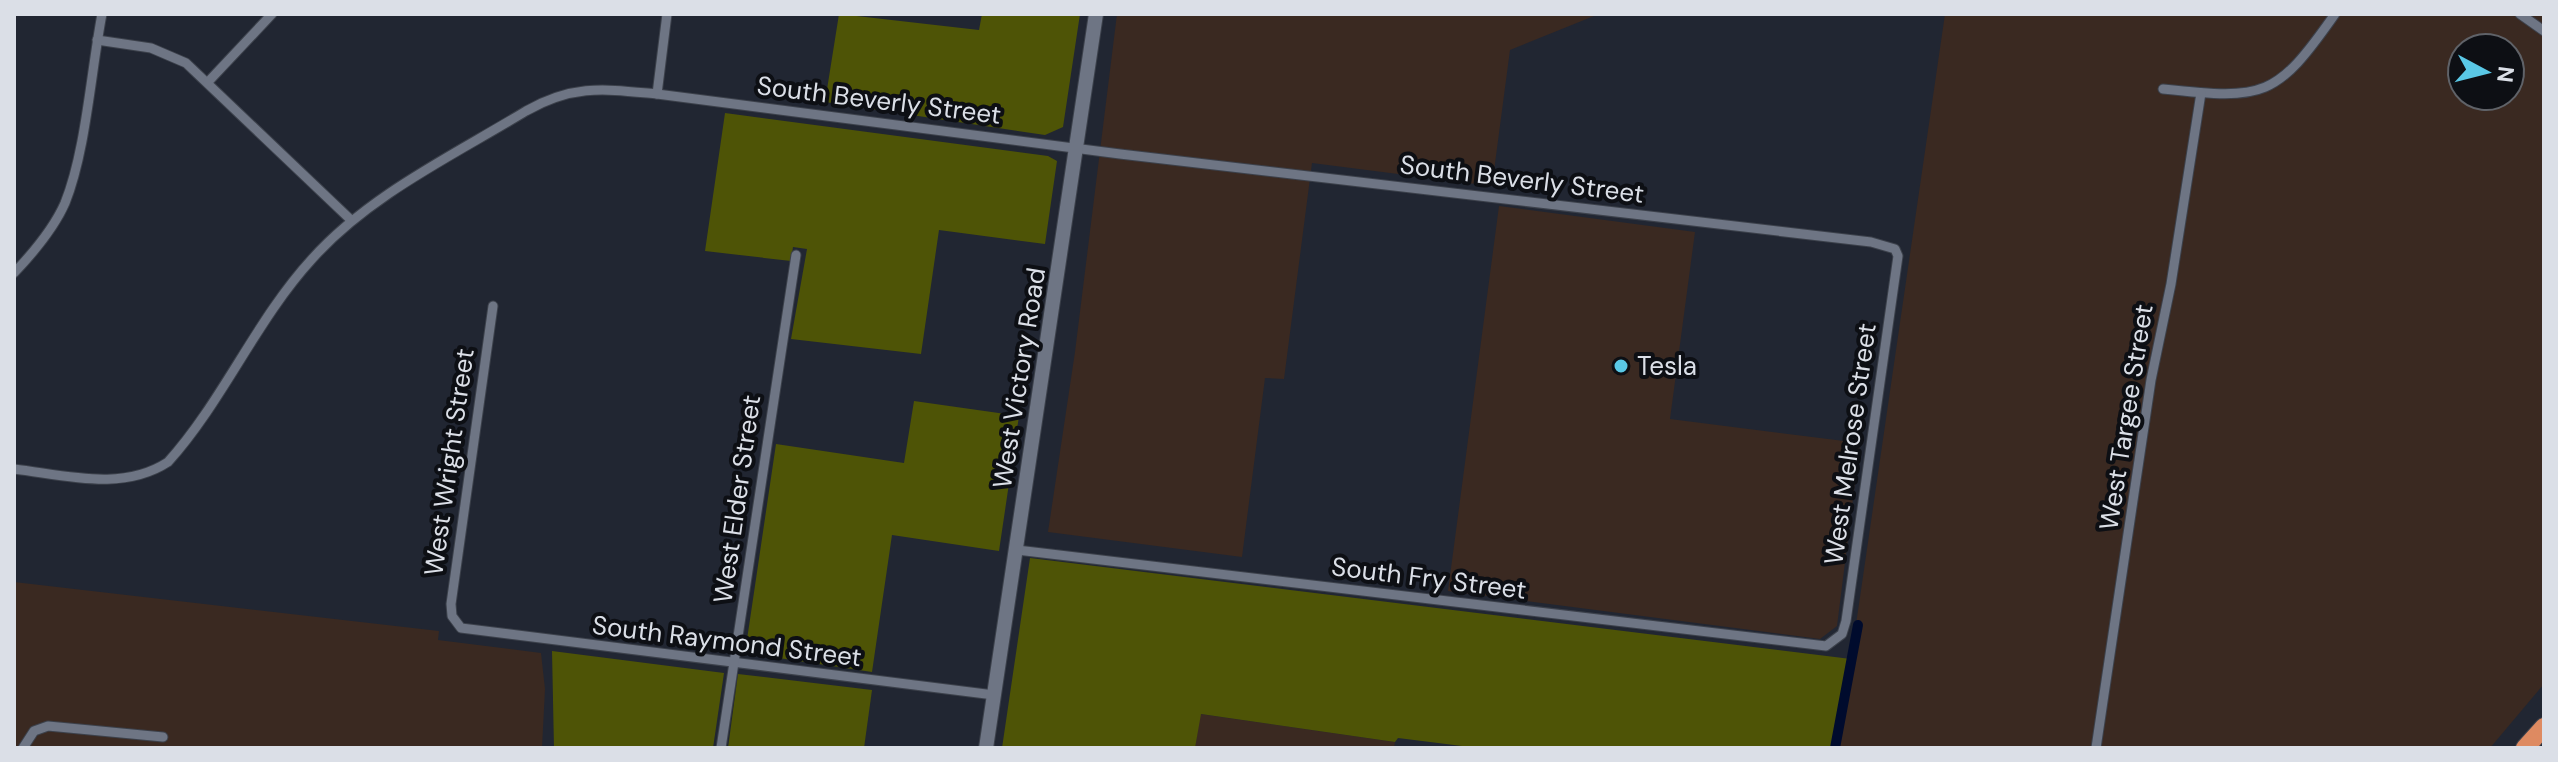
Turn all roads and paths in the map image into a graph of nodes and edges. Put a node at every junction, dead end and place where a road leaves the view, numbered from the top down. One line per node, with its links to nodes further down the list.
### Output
1 (102, 14): 8 (street)
2 (272, 14): 9 (street)
3 (667, 14): 12 (street)
4 (1096, 14): 13 (main road, West Victory Road)
5 (2335, 14): 11 (street)
6 (2520, 14): 7 (street)
7 (2544, 31)
8 (97, 40): 9 (street); 17 (street)
9 (208, 82): 14 (street)
10 (2163, 89): 11 (street)
11 (2201, 93): 30 (street, West Targee Street)
12 (657, 94): 13 (street, South Beverly Street); 14 (street, South Beverly Street)
13 (1076, 146): 15 (street, South Beverly Street); 20 (main road, West Victory Road)
14 (351, 220): 19 (street, South Beverly Street)
15 (1895, 249): 22 (street, West Melrose Street)
16 (796, 255): 23 (street, West Elder Street)
17 (14, 273)
18 (493, 306): 21 (street, West Wright Street)
19 (14, 469)
20 (1017, 550): 22 (street, South Fry Street); 24 (main road, West Victory Road)
21 (456, 624): 23 (street, South Raymond Street)
22 (1835, 641)
23 (734, 664): 24 (street, South Raymond Street); 28 (street, West Elder Street)
24 (994, 695): 29 (main road, West Victory Road)
25 (2544, 727): 31 (highway)
26 (163, 737): 27 (street)
27 (23, 748)
28 (721, 748)
29 (986, 748)
30 (2096, 748)
31 (2525, 748)

